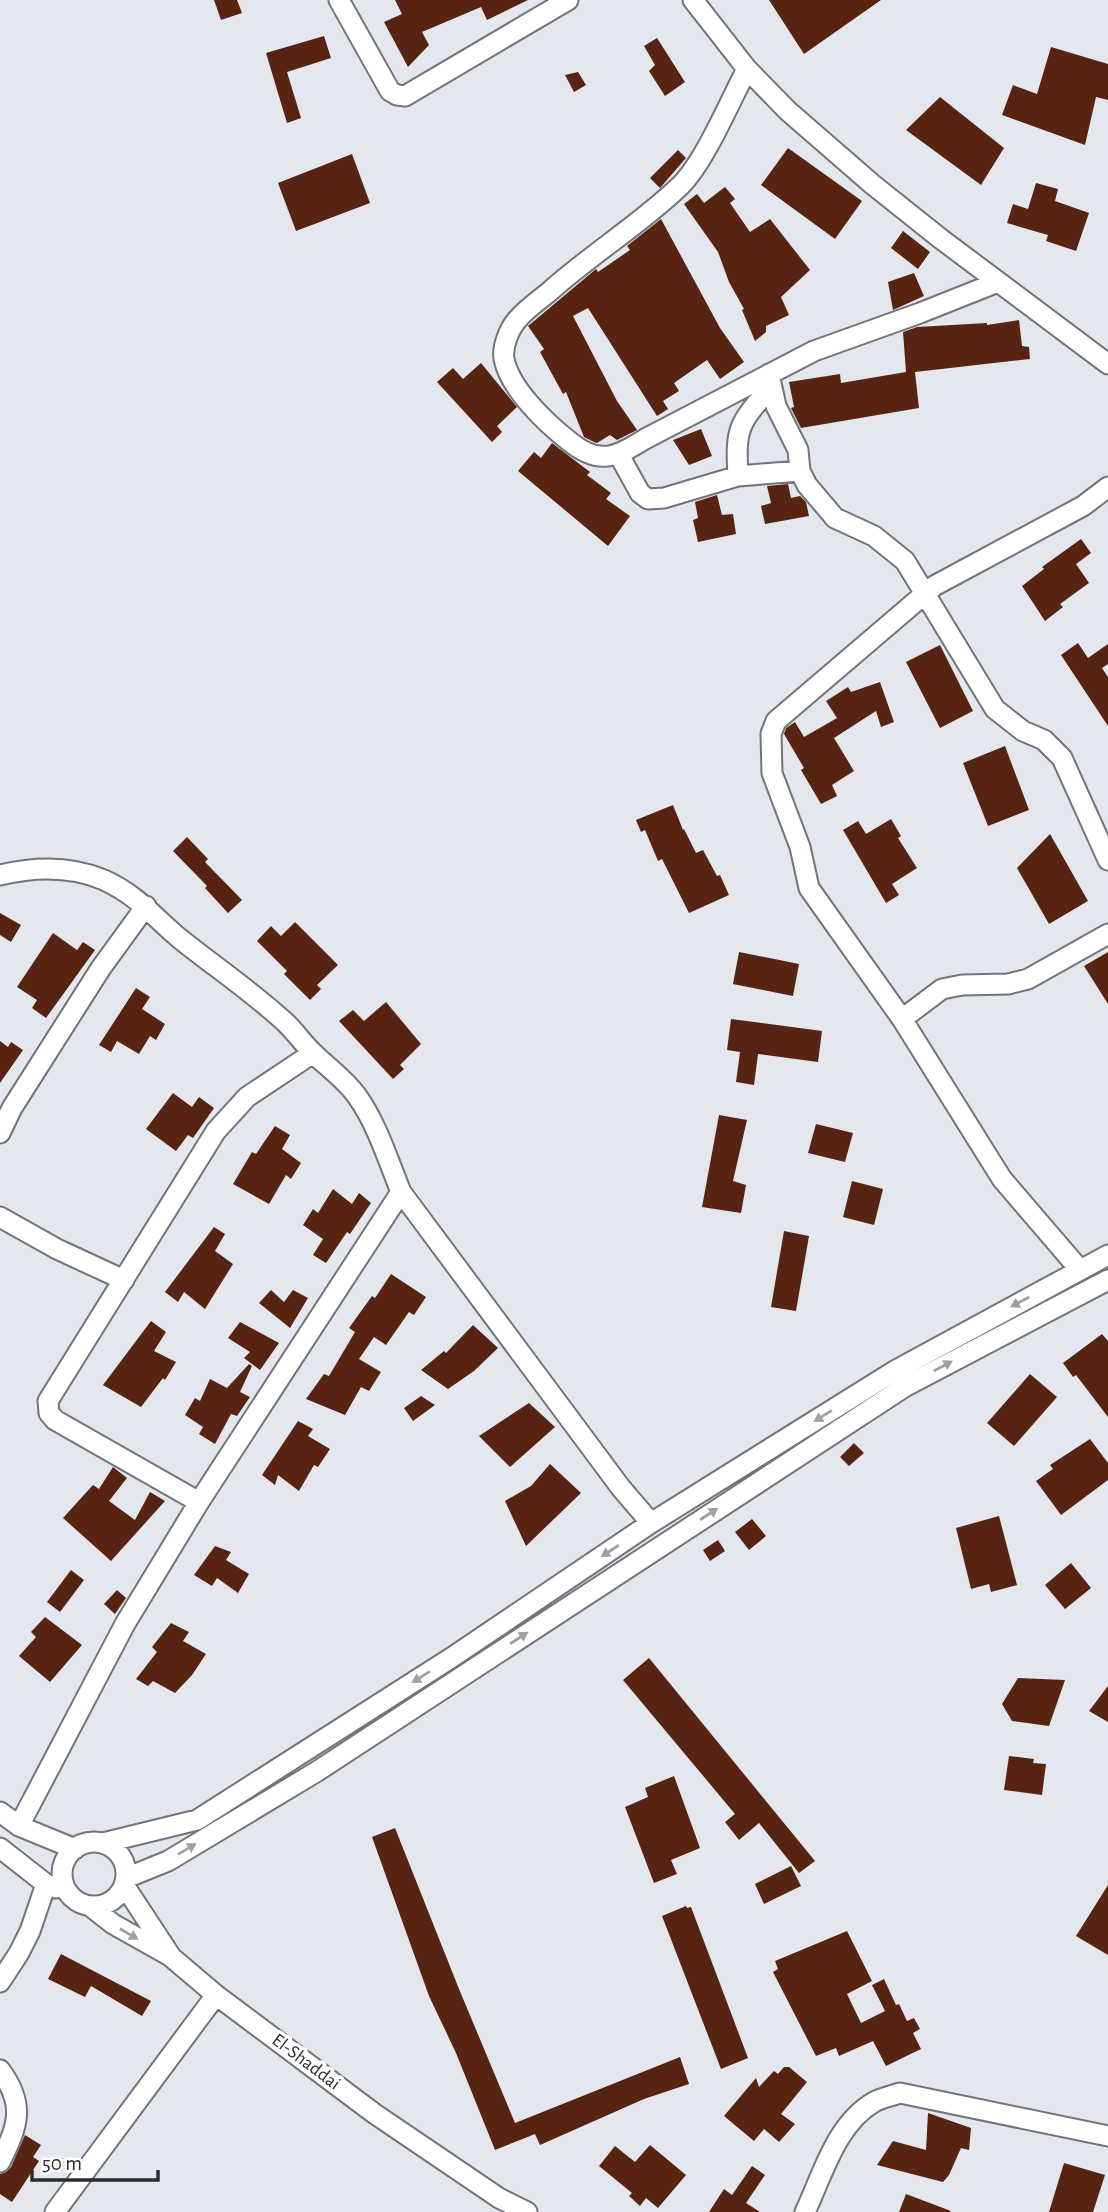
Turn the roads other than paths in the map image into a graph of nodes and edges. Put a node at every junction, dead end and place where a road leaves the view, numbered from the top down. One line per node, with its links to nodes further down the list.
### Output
1 (339, 0): 2 (street)
2 (568, 0)
3 (693, 0): 4 (street)
4 (747, 69): 5 (street); 8 (street)
5 (999, 282): 6 (street); 7 (street)
6 (1108, 364)
7 (770, 380): 8 (street); 9 (street); 10 (street)
8 (619, 455): 10 (street)
9 (800, 471): 10 (street); 12 (street)
10 (737, 476)
11 (1108, 487): 12 (street)
12 (925, 593): 13 (street); 17 (street)
13 (1108, 860)
14 (0, 875): 15 (street)
15 (146, 906): 18 (street); 19 (street)
16 (1108, 934): 17 (street)
17 (902, 1019): 23 (street)
18 (313, 1053): 20 (street); 24 (street)
19 (0, 1133)
20 (401, 1192): 27 (street); 28 (street)
21 (0, 1217): 24 (street)
22 (1108, 1255): 23 (street)
23 (1080, 1270): 26 (street, one-way to 26)
24 (124, 1280): 27 (street)
25 (1108, 1280): 26 (street, one-way to 25)
26 (901, 1378): 28 (street, one-way to 28); 30 (street, one-way to 26)
27 (199, 1502): 32 (street)
28 (652, 1523): 29 (street, one-way to 29)
29 (451, 1658): 30 (street); 33 (street, one-way to 33)
30 (462, 1676): 36 (street, one-way to 30)
31 (0, 1812): 32 (street)
32 (19, 1826): 35 (street)
33 (103, 1843): 35 (street); 36 (street)
34 (0, 1848): 37 (street)
35 (75, 1849): 38 (street)
36 (125, 1882): 39 (street); 40 (street)
37 (46, 1884): 38 (street); 41 (street)
38 (68, 1893): 39 (street)
39 (90, 1906): 40 (street, El-Shaddai, one-way to 40)
40 (170, 1955): 42 (street, El-Shaddai)
41 (0, 1982)
42 (216, 1995): 46 (street); 47 (street, El-Shaddai)
43 (0, 2070): 45 (street)
44 (1108, 2136): 48 (street)
45 (0, 2162)
46 (55, 2212)
47 (527, 2212)
48 (806, 2212)

